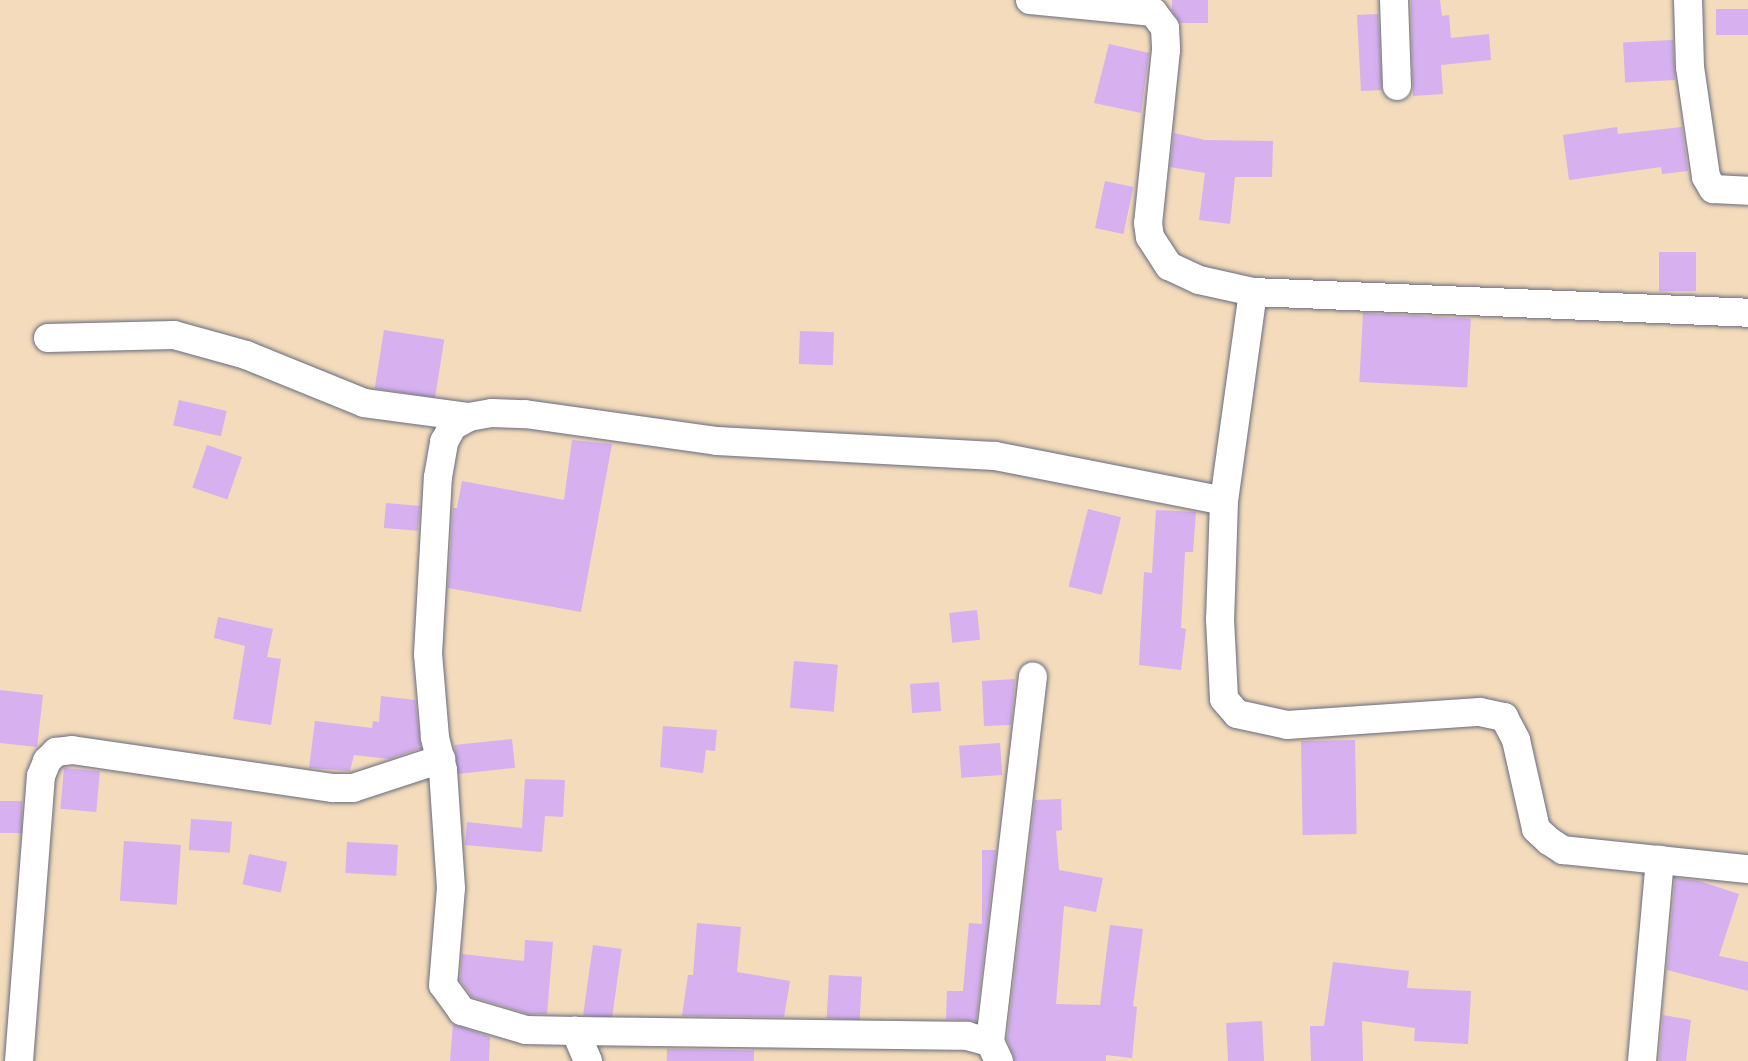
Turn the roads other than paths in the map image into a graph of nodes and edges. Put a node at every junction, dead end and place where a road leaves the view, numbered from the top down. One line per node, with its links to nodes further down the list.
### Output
1 (1030, 0): 6 (street)
2 (1394, 0): 4 (street)
3 (1688, 0): 5 (street)
4 (1397, 86)
5 (1748, 191)
6 (1253, 292): 7 (street); 10 (street)
7 (1748, 313)
8 (48, 338): 9 (street)
9 (469, 417): 10 (street); 12 (street)
10 (1224, 501): 13 (street)
11 (1033, 677): 16 (street)
12 (441, 759): 15 (street); 17 (street)
13 (1660, 860): 14 (street); 19 (street)
14 (1748, 869)
15 (574, 1030): 16 (street); 18 (street)
16 (994, 1052)
17 (19, 1061)
18 (588, 1061)
19 (1642, 1061)

